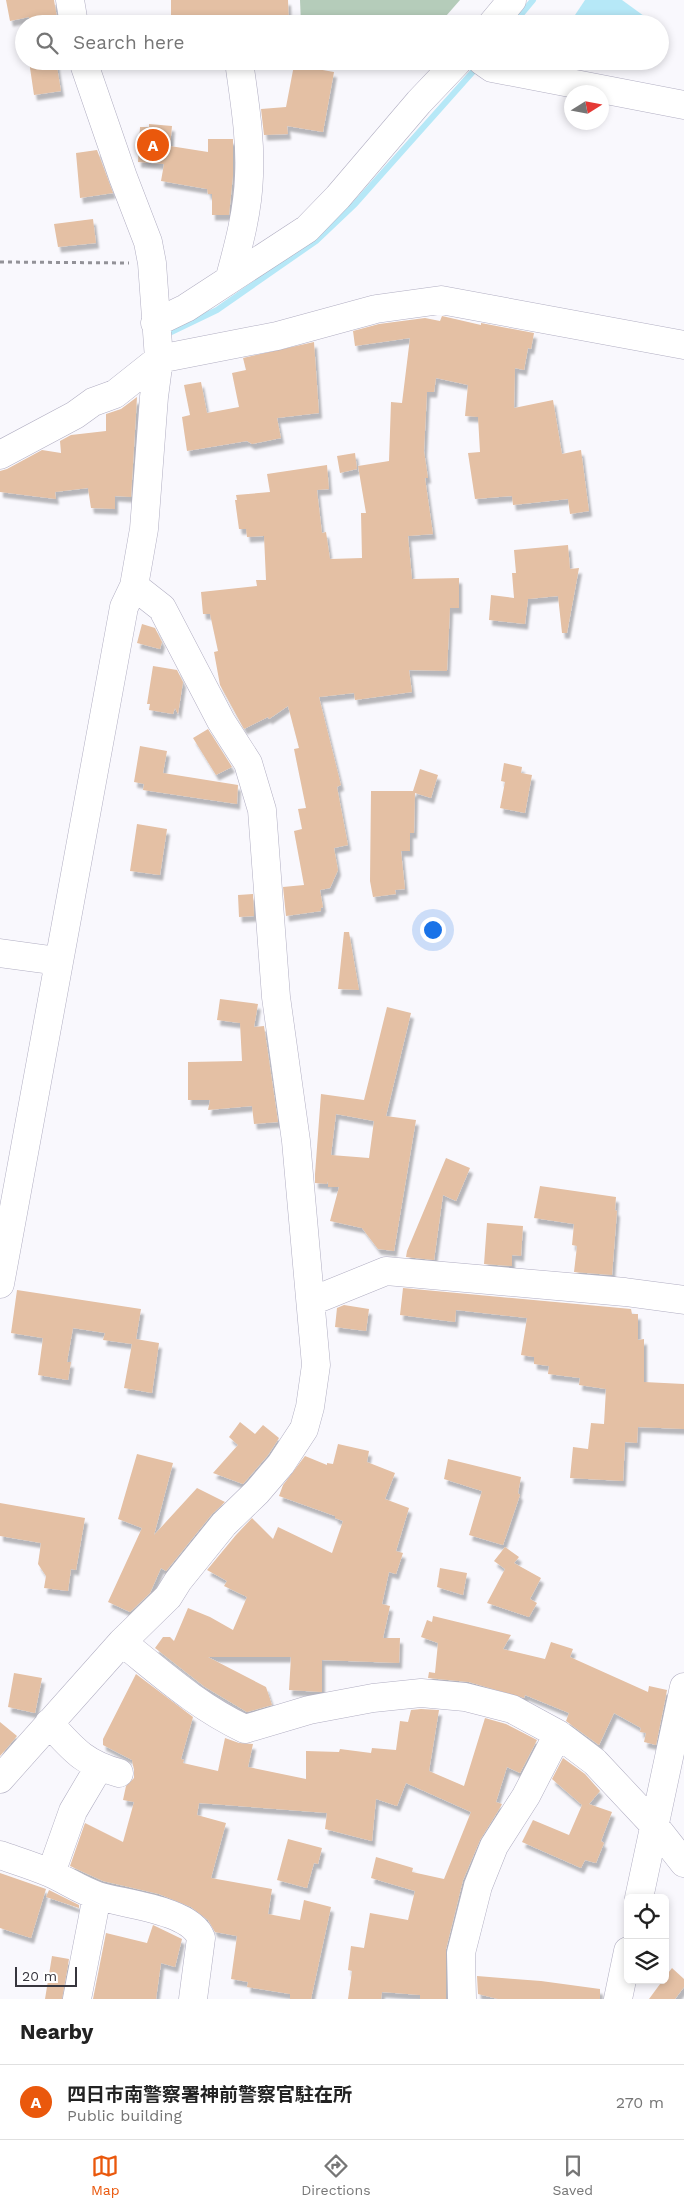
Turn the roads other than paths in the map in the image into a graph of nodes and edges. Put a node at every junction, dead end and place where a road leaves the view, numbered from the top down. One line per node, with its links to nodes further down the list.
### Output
1 (70, 0): 3 (street)
2 (512, 0): 4 (street)
3 (72, 15)
4 (500, 15)
5 (86, 70): 11 (street)
6 (240, 70): 10 (street)
7 (449, 70): 10 (street)
8 (512, 70): 9 (street)
9 (684, 105)
10 (230, 277): 11 (street)
11 (157, 340): 12 (street); 13 (street); 14 (street)
12 (684, 345)
13 (0, 455)
14 (134, 586): 16 (street); 19 (street)
15 (0, 953): 16 (street)
16 (58, 961): 17 (street)
17 (0, 1284)
18 (684, 1300): 19 (street)
19 (312, 1301): 20 (street)
20 (122, 1642): 22 (street); 23 (street)
21 (684, 1688): 25 (street)
22 (49, 1723): 24 (street); 28 (street)
23 (558, 1734): 25 (street); 34 (street)
24 (0, 1779)
25 (654, 1825): 27 (street); 29 (street)
26 (0, 1855): 28 (street)
27 (684, 1863)
28 (51, 1873): 30 (street)
29 (640, 1894)
30 (97, 1896): 32 (street); 33 (street)
31 (624, 1970): 35 (street)
32 (77, 1999)
33 (193, 1999)
34 (462, 1999)
35 (618, 1999)

